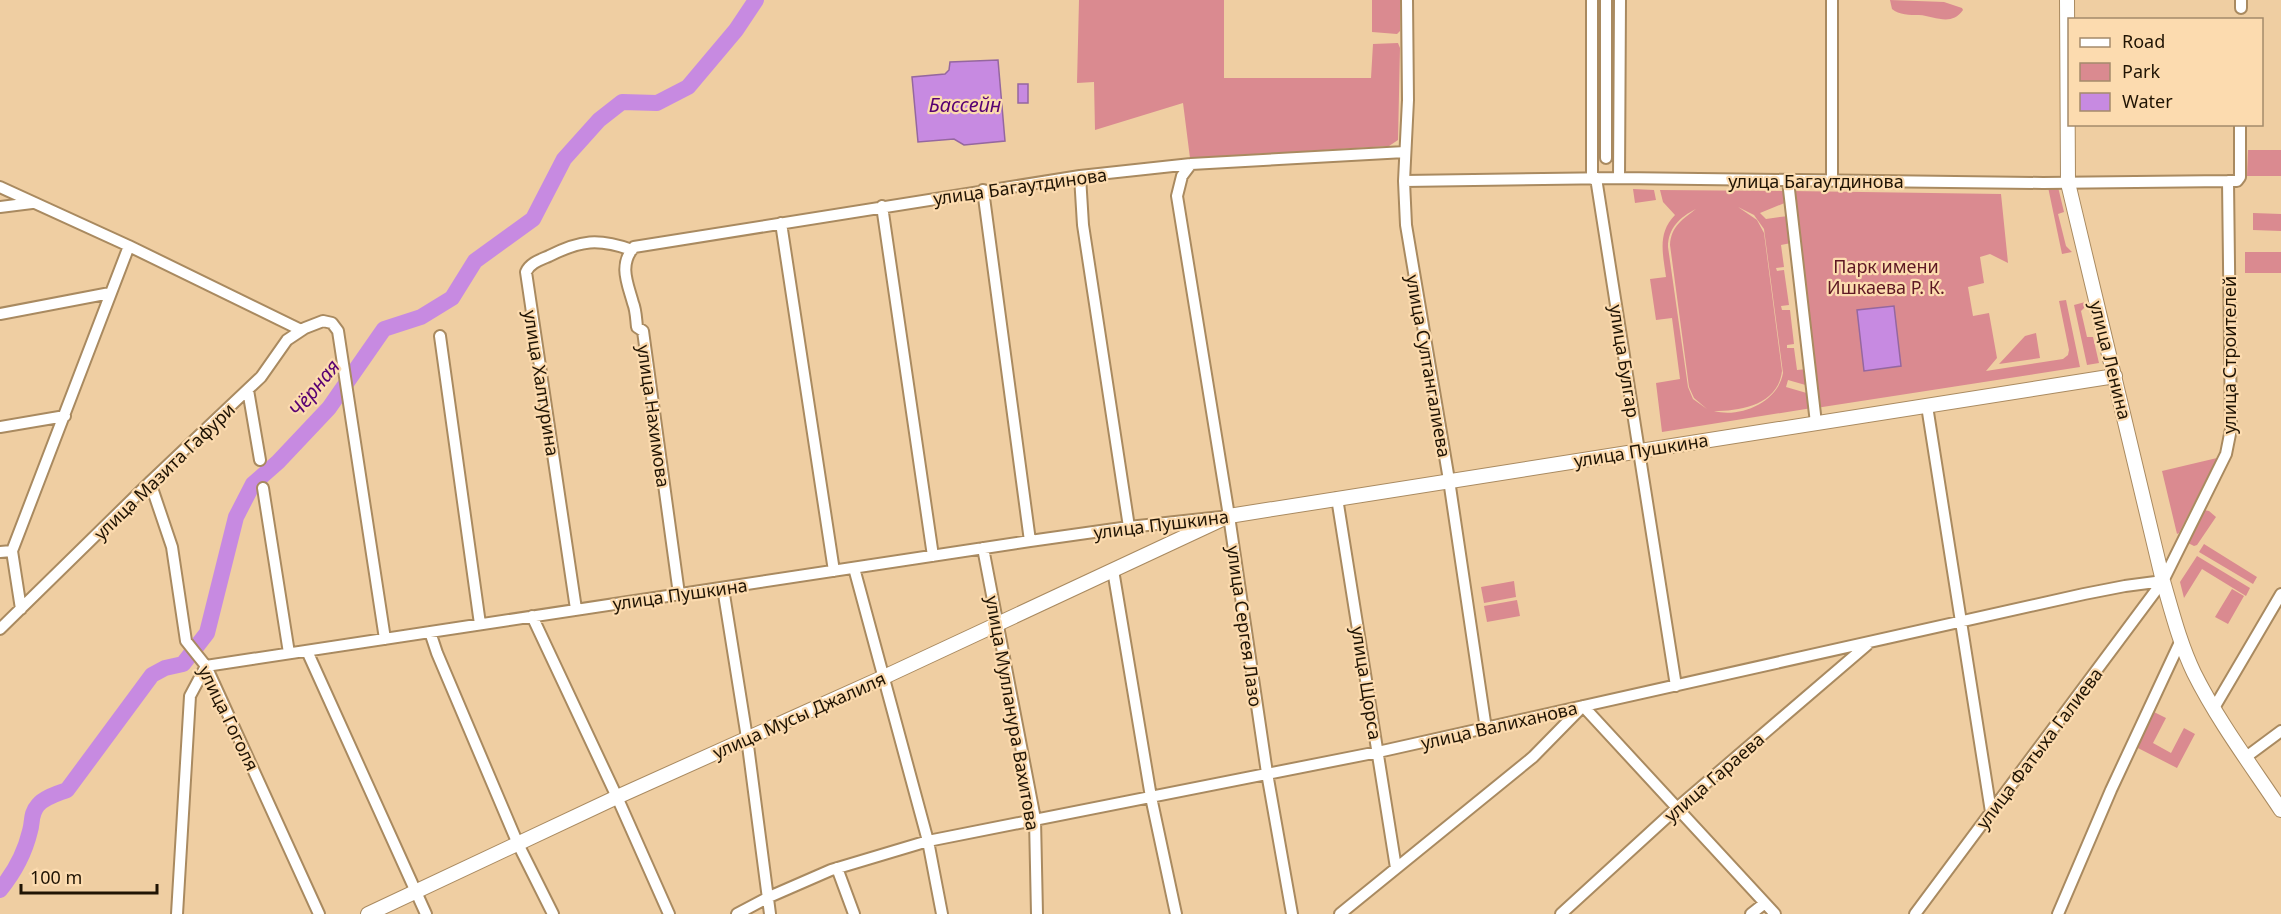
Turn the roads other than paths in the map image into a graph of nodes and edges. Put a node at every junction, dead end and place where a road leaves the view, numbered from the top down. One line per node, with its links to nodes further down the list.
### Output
1 (1407, 0): 8 (street, улица Султангалиева)
2 (1592, 0): 13 (street, улица Булгар)
3 (1606, 0): 9 (street)
4 (1620, 0): 12 (street)
5 (1832, 0): 16 (street)
6 (2067, 0): 18 (main road, улица Ленина)
7 (2240, 126): 17 (street)
8 (1405, 152): 10 (street, улица Багаутдинова); 14 (street, улица Султангалиева)
9 (1606, 158)
10 (1191, 164): 11 (street, улица Багаутдинова); 43 (street, улица Сергея Лазо)
11 (1080, 176): 20 (street, улица Багаутдинова); 44 (street)
12 (1618, 178): 13 (street, улица Багаутдинова); 15 (street, улица Багаутдинова)
13 (1594, 179): 14 (street, улица Багаутдинова); 37 (street, улица Булгар)
14 (1404, 181): 39 (street, улица Султангалиева)
15 (1788, 181): 16 (street, улица Багаутдинова); 35 (street)
16 (1832, 181): 18 (street, улица Багаутдинова)
17 (2228, 181): 18 (street, улица Багаутдинова); 53 (street, улица Строителей)
18 (2068, 183): 31 (main road, улица Ленина)
19 (0, 187): 21 (street)
20 (983, 190): 22 (street, улица Багаутдинова); 45 (street)
21 (34, 202): 23 (street); 25 (street)
22 (882, 206): 24 (street, улица Багаутдинова); 49 (street)
23 (0, 207)
24 (781, 223): 26 (street, улица Багаутдинова); 52 (street)
25 (129, 246): 27 (street); 29 (street)
26 (635, 248): 55 (street, улица Нахимова); 58 (street, улица Халтурина)
27 (110, 293): 28 (street); 34 (street)
28 (0, 314)
29 (301, 330): 32 (street, улица Мазита Гафури); 65 (street, улица Мазита Гафури)
30 (440, 336): 61 (street)
31 (2115, 376): 33 (main road, улица Пушкина); 53 (main road, улица Ленина)
32 (248, 390): 38 (street); 40 (street, улица Мазита Гафури)
33 (1927, 406): 35 (main road, улица Пушкина); 60 (street)
34 (65, 416): 36 (street); 47 (street)
35 (1816, 423): 37 (main road, улица Пушкина)
36 (0, 427)
37 (1639, 451): 39 (main road, улица Пушкина); 72 (street, улица Булгар)
38 (260, 460)
39 (1449, 480): 42 (main road, улица Пушкина); 75 (street, улица Султангалиева)
40 (150, 482): 57 (street, улица Мазита Гафури); 70 (street, улица Гоголя)
41 (263, 488): 69 (street)
42 (1337, 498): 43 (main road, улица Пушкина); 78 (street, улица Щорса)
43 (1229, 516): 44 (street, улица Пушкина); 51 (main road, улица Мусы Джалиля); 80 (street, улица Сергея Лазо)
44 (1129, 527): 45 (street, улица Пушкина)
45 (1030, 541): 46 (street, улица Пушкина)
46 (983, 548): 49 (street, улица Пушкина); 62 (street, улица Мулланура Вахитова)
47 (12, 551): 48 (street); 57 (street)
48 (0, 552)
49 (933, 556): 50 (street, улица Пушкина)
50 (854, 568): 52 (street, улица Пушкина); 71 (street)
51 (1113, 570): 62 (main road, улица Мусы Джалиля); 81 (street)
52 (834, 571): 54 (street, улица Пушкина)
53 (2163, 581): 60 (street, улица Валиханова); 66 (main road, улица Ленина); 85 (street, улица Фатыха Галиева)
54 (723, 588): 55 (street, улица Пушкина); 77 (street)
55 (679, 594): 58 (street, улица Пушкина)
56 (2281, 594): 74 (street)
57 (21, 609): 63 (street, улица Мазита Гафури)
58 (576, 609): 59 (street, улица Пушкина)
59 (532, 616): 61 (street, улица Пушкина); 82 (street)
60 (1962, 622): 67 (street, улица Валиханова); 85 (street)
61 (480, 624): 64 (street, улица Пушкина)
62 (998, 624): 71 (main road, улица Мусы Джалиля); 86 (street, улица Мулланура Вахитова)
63 (0, 629)
64 (430, 632): 65 (street, улица Пушкина); 88 (street)
65 (385, 639): 68 (street, улица Пушкина)
66 (2181, 640): 74 (main road, улица Ленина); 112 (street)
67 (1870, 642): 72 (street, улица Валиханова); 83 (street, улица Гараева)
68 (307, 651): 69 (street, улица Пушкина); 91 (street)
69 (289, 653): 70 (street, улица Пушкина)
70 (206, 666): 94 (street); 95 (street, улица Гоголя)
71 (884, 677): 77 (main road, улица Мусы Джалиля); 87 (street)
72 (1676, 686): 73 (street, улица Валиханова)
73 (1583, 706): 75 (street, улица Валиханова); 83 (street); 90 (street)
74 (2214, 708): 79 (main road, улица Ленина)
75 (1486, 729): 78 (street, улица Валиханова)
76 (2281, 731): 79 (street)
77 (747, 738): 82 (main road, улица Мусы Джалиля); 92 (street)
78 (1378, 752): 80 (street, улица Валиханова); 90 (street, улица Щорса)
79 (2246, 757): 84 (main road, улица Ленина)
80 (1267, 773): 81 (street, улица Валиханова); 106 (street, улица Сергея Лазо)
81 (1151, 796): 86 (street, улица Валиханова); 105 (street)
82 (617, 797): 88 (main road, улица Мусы Джалиля); 99 (street)
83 (1678, 807): 93 (street); 108 (street, улица Гараева)
84 (2281, 810)
85 (1991, 812): 111 (street, улица Фатыха Галиева)
86 (1035, 819): 87 (street, улица Валиханова); 104 (street, улица Мулланура Вахитова)
87 (928, 841): 89 (street, улица Валиханова); 103 (street)
88 (518, 844): 91 (main road, улица Мусы Джалиля); 98 (street)
89 (837, 868): 92 (street, улица Валиханова); 102 (street)
90 (1396, 868): 107 (street)
91 (415, 892): 96 (main road, улица Мусы Джалиля); 97 (street)
92 (769, 897): 100 (street, улица Валиханова); 101 (street)
93 (1765, 903): 109 (street); 110 (street)
94 (177, 914)
95 (319, 914)
96 (368, 914)
97 (426, 914)
98 (552, 914)
99 (669, 914)
100 (737, 914)
101 (770, 914)
102 (854, 914)
103 (942, 914)
104 (1037, 914)
105 (1176, 914)
106 (1292, 914)
107 (1340, 914)
108 (1561, 914)
109 (1751, 914)
110 (1775, 914)
111 (1915, 914)
112 (2058, 914)

